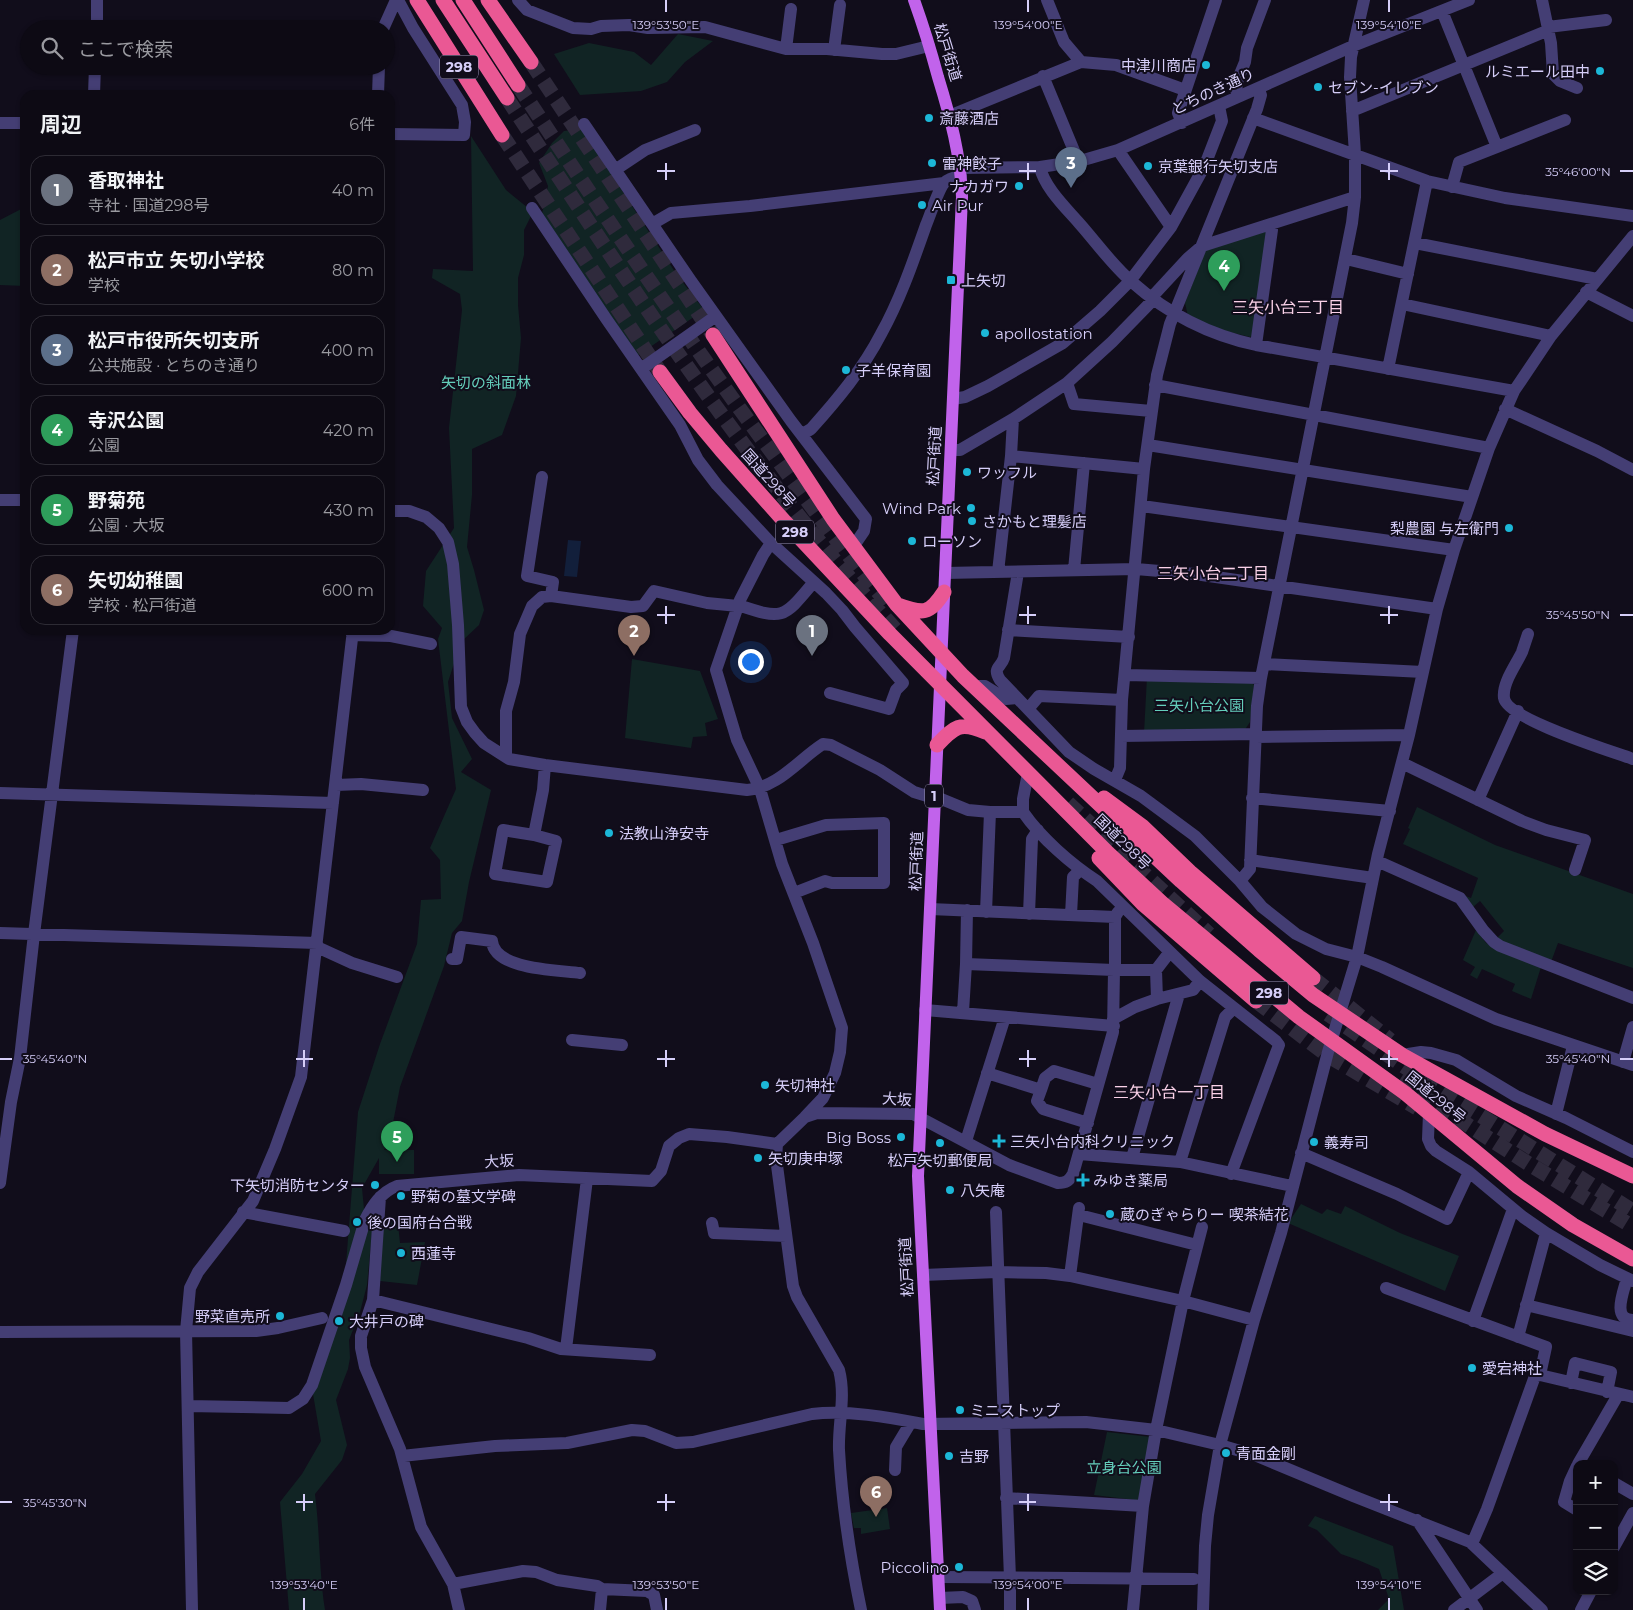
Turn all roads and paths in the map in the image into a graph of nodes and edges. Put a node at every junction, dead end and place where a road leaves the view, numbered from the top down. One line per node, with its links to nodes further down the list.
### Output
1 (98, 0): 19 (street)
2 (397, 0): 20 (street); 52 (street)
3 (417, 0): 53 (highway, 298)
4 (442, 0): 41 (highway)
5 (463, 0): 34 (highway)
6 (488, 0): 23 (highway)
7 (494, 0): 23 (highway)
8 (518, 0): 26 (street)
9 (914, 0): 24 (main road, 松戸街道 / 1)
10 (1047, 0): 29 (street)
11 (1216, 0): 39 (street)
12 (1264, 0): 40 (street)
13 (1364, 0): 25 (street)
14 (1470, 0): 18 (street, とちのき通り)
15 (1542, 0): 22 (street)
16 (840, 5): 27 (street)
17 (791, 9): 26 (street)
18 (1442, 11): 25 (street, とちのき通り); 30 (street)
19 (97, 20)
20 (387, 20)
21 (1606, 20): 22 (street)
22 (1548, 28): 30 (street); 36 (street)
23 (520, 46): 28 (highway)
24 (929, 46): 27 (street); 44 (main road, 松戸街道 / 1)
25 (1353, 46): 35 (street, とちのき通り); 43 (street)
26 (786, 49): 27 (street)
27 (834, 50)
28 (531, 62)
29 (1081, 62): 33 (street); 39 (street)
30 (1463, 66): 43 (street); 54 (street)
31 (95, 75): 37 (street)
32 (379, 75): 38 (street)
33 (1043, 76): 44 (street); 57 (street)
34 (518, 85)
35 (1258, 88): 40 (street, とちのき通り); 45 (street)
36 (1577, 88)
37 (94, 90)
38 (378, 90)
39 (1185, 90): 48 (street)
40 (1238, 97): 42 (street, とちのき通り)
41 (507, 98)
42 (1219, 106): 48 (street, とちのき通り); 69 (street)
43 (1352, 111): 56 (street)
44 (949, 116): 60 (main road, 松戸街道 / 1)
45 (1254, 118): 56 (street); 72 (street)
46 (1564, 120): 54 (street)
47 (0, 123): 49 (street)
48 (1182, 123): 55 (street, とちのき通り)
49 (20, 124)
50 (584, 124): 59 (street)
51 (695, 130): 59 (street)
52 (395, 134)
53 (502, 135)
54 (1497, 147): 63 (street)
55 (1118, 150): 57 (street, とちのき通り); 69 (street)
56 (1355, 154): 61 (street); 64 (street)
57 (1080, 161): 58 (street, とちのき通り)
58 (1040, 167): 60 (street, とちのき通り); 76 (street)
59 (615, 170): 67 (street)
60 (961, 172): 62 (street); 93 (main road, 松戸街道 / 1)
61 (1427, 181): 63 (street); 71 (street)
62 (944, 183): 67 (street); 98 (street)
63 (1452, 187): 66 (street)
64 (1355, 197): 68 (street); 73 (street)
65 (532, 208): 88 (street)
66 (1633, 216)
67 (652, 224): 81 (street)
68 (1271, 224): 72 (street); 85 (street)
69 (1172, 227): 76 (street)
70 (1633, 236): 75 (street)
71 (1415, 243): 74 (street); 75 (street)
72 (1202, 246): 78 (street); 80 (street)
73 (1346, 259): 74 (street); 86 (street)
74 (1408, 274): 79 (street)
75 (1597, 279): 77 (street)
76 (1130, 281): 78 (street); 93 (street)
77 (1586, 292): 82 (street); 84 (street)
78 (1152, 299): 80 (street); 90 (street)
79 (1402, 304): 84 (street); 87 (street)
80 (1174, 314): 85 (street); 91 (street)
81 (716, 316): 88 (street); 98 (street)
82 (1633, 316)
83 (713, 335): 115 (highway, 国道298号 / 298)
84 (1551, 336): 92 (street)
85 (1256, 345): 86 (street)
86 (1326, 358): 87 (street); 96 (street)
87 (1388, 369): 92 (street)
88 (641, 370): 114 (street)
89 (660, 372): 127 (highway, 国道298号 / 298)
90 (1067, 383): 95 (street); 97 (street)
91 (1154, 385): 95 (street); 96 (street)
92 (1514, 391): 94 (street)
93 (954, 399): 101 (main road, 松戸街道 / 1)
94 (1505, 409): 100 (street); 106 (street)
95 (1151, 412): 99 (street)
96 (1314, 415): 100 (street); 105 (street)
97 (1013, 419): 101 (street); 102 (street)
98 (800, 432): 115 (street)
99 (1148, 446): 104 (street); 105 (street)
100 (1488, 448): 108 (street)
101 (951, 450): 121 (main road, 松戸街道 / 1)
102 (1011, 456): 103 (street); 119 (street)
103 (1084, 463): 104 (street); 118 (street)
104 (1144, 469): 111 (street)
105 (1302, 470): 108 (street); 113 (street)
106 (1633, 470)
107 (542, 477): 126 (street)
108 (1472, 497): 116 (street)
109 (0, 500): 110 (street)
110 (20, 500)
111 (1142, 506): 113 (street); 117 (street)
112 (395, 511): 155 (street)
113 (1292, 528): 116 (street); 123 (street)
114 (771, 543): 122 (street); 129 (street)
115 (853, 546): 128 (highway, 国道298号 / 298)
116 (1454, 550): 130 (street)
117 (1136, 569): 118 (street); 123 (street); 136 (street)
118 (1074, 570): 120 (street)
119 (998, 572): 120 (street); 121 (street)
120 (1018, 572): 131 (street)
121 (945, 573): 124 (main road, 松戸街道 / 1)
122 (813, 583): 125 (street); 129 (street)
123 (1280, 587): 130 (street); 139 (street)
124 (944, 592): 128 (highway); 138 (main road, 松戸街道 / 1)
125 (826, 593): 127 (street); 145 (street)
126 (551, 596): 129 (street); 155 (street)
127 (856, 597): 143 (highway, 国道298号 / 298)
128 (897, 605): 138 (highway, 国道298号 / 298)
129 (738, 606): 163 (street)
130 (1437, 609): 140 (street)
131 (1008, 630): 136 (street); 146 (street)
132 (1528, 634): 149 (street)
133 (72, 635): 166 (street)
134 (353, 635): 162 (street)
135 (382, 635): 137 (street)
136 (1129, 637): 141 (street)
137 (431, 644)
138 (942, 653): 143 (main road, 松戸街道 / 1); 144 (highway, 国道298号 / 298)
139 (1264, 664): 140 (street); 142 (street)
140 (1423, 672): 151 (street)
141 (1125, 675): 142 (street); 147 (street)
142 (1261, 678): 153 (street)
143 (940, 684): 150 (highway, 国道298号 / 298); 154 (main road, 松戸街道 / 1)
144 (975, 686): 146 (street); 157 (highway, 国道298号 / 298)
145 (830, 694)
146 (1018, 698): 148 (street)
147 (1122, 700): 148 (street); 152 (street)
148 (1028, 709): 161 (street)
149 (1518, 711): 156 (street); 169 (street)
150 (987, 733): 154 (highway); 160 (highway, 国道298号 / 298)
151 (1409, 735): 153 (street); 158 (street)
152 (1121, 736): 153 (street); 161 (street)
153 (1256, 736): 168 (street)
154 (937, 745): 167 (main road, 松戸街道 / 1)
155 (506, 757): 159 (street)
156 (1633, 758)
157 (1055, 761): 203 (highway); 212 (highway, 国道298号 / 298)
158 (1402, 763): 169 (street); 174 (street)
159 (545, 765): 163 (street); 176 (street)
160 (1028, 773): 170 (highway, 国道298号 / 298); 173 (street)
161 (1115, 780): 183 (street)
162 (336, 785): 164 (street); 171 (street)
163 (760, 789): 167 (street); 177 (street)
164 (423, 790)
165 (0, 793): 166 (street)
166 (52, 795): 171 (street); 193 (street)
167 (934, 796): 172 (street); 186 (main road, 松戸街道 / 1)
168 (1252, 798): 174 (street); 178 (street)
169 (1478, 800): 181 (street)
170 (1056, 802): 208 (highway); 217 (highway, 国道298号 / 298)
171 (333, 803): 194 (street)
172 (990, 812): 173 (street); 188 (street)
173 (1023, 812): 175 (street)
174 (1390, 812): 179 (street)
175 (1038, 830): 180 (street); 189 (street)
176 (534, 835): 176 (street)
177 (776, 840): 184 (street); 184 (street)
178 (1250, 860): 182 (street); 183 (street)
179 (1377, 861): 182 (street); 206 (street)
180 (1080, 870): 185 (street); 190 (street)
181 (1575, 870)
182 (1373, 878): 196 (street)
183 (1240, 881): 196 (street)
184 (794, 893): 227 (street)
185 (1123, 907): 191 (street); 195 (street)
186 (930, 909): 187 (street); 210 (main road, 松戸街道 / 1)
187 (967, 910): 188 (street); 198 (street)
188 (986, 912): 189 (street)
189 (1029, 914): 190 (street)
190 (1071, 915): 191 (street)
191 (1115, 917): 199 (street)
192 (0, 933): 193 (street)
193 (34, 934): 194 (street); 241 (street)
194 (317, 945): 202 (street); 245 (street)
195 (1169, 953): 200 (street); 204 (street)
196 (1357, 957): 212 (street); 219 (street)
197 (452, 958): 201 (street)
198 (966, 964): 199 (street); 211 (street)
199 (1114, 970): 200 (street); 214 (street)
200 (1156, 970): 207 (street)
201 (580, 973)
202 (397, 977)
203 (1314, 978)
204 (1200, 981): 205 (street); 209 (street)
205 (1178, 994): 207 (street); 235 (street)
206 (1633, 998)
207 (1157, 999): 214 (street)
208 (1256, 1001)
209 (1234, 1008): 236 (street); 238 (street)
210 (925, 1010): 211 (street); 228 (main road, 松戸街道 / 1)
211 (963, 1012): 213 (street)
212 (1340, 1013): 217 (street); 220 (highway, 国道298号 / 298)
213 (1005, 1016): 214 (street); 222 (street)
214 (1113, 1023): 223 (street)
215 (1633, 1027): 221 (street)
216 (572, 1040): 218 (street)
217 (1331, 1040): 225 (highway, 国道298号 / 298); 233 (street)
218 (622, 1045)
219 (1573, 1046): 221 (street); 226 (street)
220 (1402, 1054): 226 (street); 239 (highway, 国道298号 / 298)
221 (1628, 1064)
222 (987, 1073): 224 (street); 230 (street)
223 (1098, 1084): 224 (street); 229 (street)
224 (1041, 1090): 229 (street)
225 (1429, 1113): 237 (street); 253 (highway, 国道298号 / 298)
226 (1556, 1114): 232 (street)
227 (806, 1117): 228 (street, 大坂); 231 (street)
228 (920, 1117): 230 (street, 大坂); 255 (main road, 松戸街道 / 1)
229 (1088, 1123): 234 (street)
230 (966, 1141): 234 (street, 大坂)
231 (777, 1144): 240 (street, 大坂); 251 (street)
232 (1633, 1152)
233 (1301, 1153): 237 (street); 242 (street)
234 (1079, 1154): 235 (street)
235 (1132, 1158): 236 (street)
236 (1180, 1162): 238 (street)
237 (1468, 1172): 244 (street)
238 (1231, 1174): 242 (street)
239 (1633, 1176)
240 (587, 1179): 243 (street, 大坂); 270 (street)
241 (0, 1182)
242 (1292, 1186): 263 (street)
243 (380, 1198): 259 (street); 276 (street, 大坂)
244 (1513, 1210): 250 (street); 265 (street)
245 (243, 1212): 249 (street); 266 (street)
246 (996, 1212): 254 (street)
247 (712, 1223): 251 (street)
248 (1202, 1227): 252 (street)
249 (344, 1231)
250 (1546, 1233): 257 (street); 261 (street)
251 (786, 1236): 277 (street)
252 (1197, 1245): 256 (street); 260 (street)
253 (1633, 1259)
254 (997, 1272): 255 (street); 256 (street); 279 (street)
255 (923, 1275): 280 (main road, 松戸街道 / 1)
256 (1070, 1276): 260 (street)
257 (1630, 1280): 264 (street)
258 (1386, 1288): 265 (street)
259 (373, 1300): 270 (street); 283 (street)
260 (1183, 1301): 263 (street); 281 (street)
261 (1526, 1305): 267 (street); 269 (street)
262 (322, 1318): 266 (street)
263 (1254, 1320): 282 (street)
264 (1633, 1320)
265 (1473, 1321): 269 (street)
266 (186, 1331): 268 (street); 276 (street)
267 (1633, 1331)
268 (0, 1332)
269 (1518, 1337): 272 (street)
270 (566, 1349): 271 (street)
271 (650, 1355)
272 (1540, 1375): 273 (street); 295 (street)
273 (1570, 1382): 274 (street); 274 (street)
274 (1612, 1393): 275 (street); 284 (street)
275 (1633, 1398)
276 (188, 1406): 306 (street)
277 (841, 1413): 278 (street); 283 (street); 310 (street)
278 (911, 1422): 280 (street); 285 (street)
279 (1004, 1423): 280 (street); 281 (street); 289 (street)
280 (931, 1424): 297 (main road, 松戸街道 / 1)
281 (1156, 1430): 282 (street); 290 (street)
282 (1220, 1446): 293 (street); 314 (street)
283 (402, 1456): 301 (street)
284 (1581, 1460)
285 (895, 1470)
286 (1573, 1475): 291 (street)
287 (1618, 1485): 288 (street)
288 (1633, 1494)
289 (1006, 1498): 290 (street); 298 (street)
290 (1143, 1506): 299 (street)
291 (1573, 1508)
292 (1633, 1513): 294 (street)
293 (1417, 1520): 295 (street); 305 (street)
294 (1618, 1536)
295 (1472, 1544): 296 (street)
296 (1503, 1573): 305 (street); 316 (street)
297 (939, 1577): 298 (street); 304 (main road, 松戸街道 / 1)
298 (1010, 1578): 299 (street); 312 (street)
299 (1136, 1579): 300 (street); 313 (street)
300 (1194, 1579)
301 (453, 1584): 302 (street); 307 (street)
302 (602, 1589): 308 (street); 309 (street)
303 (1589, 1595): 317 (street)
304 (940, 1604): 311 (street)
305 (1473, 1605): 315 (street)
306 (192, 1610)
307 (459, 1610)
308 (600, 1610)
309 (657, 1610)
310 (861, 1610)
311 (974, 1610)
312 (1010, 1610)
313 (1133, 1610)
314 (1203, 1610)
315 (1454, 1610)
316 (1542, 1610)
317 (1580, 1610)

